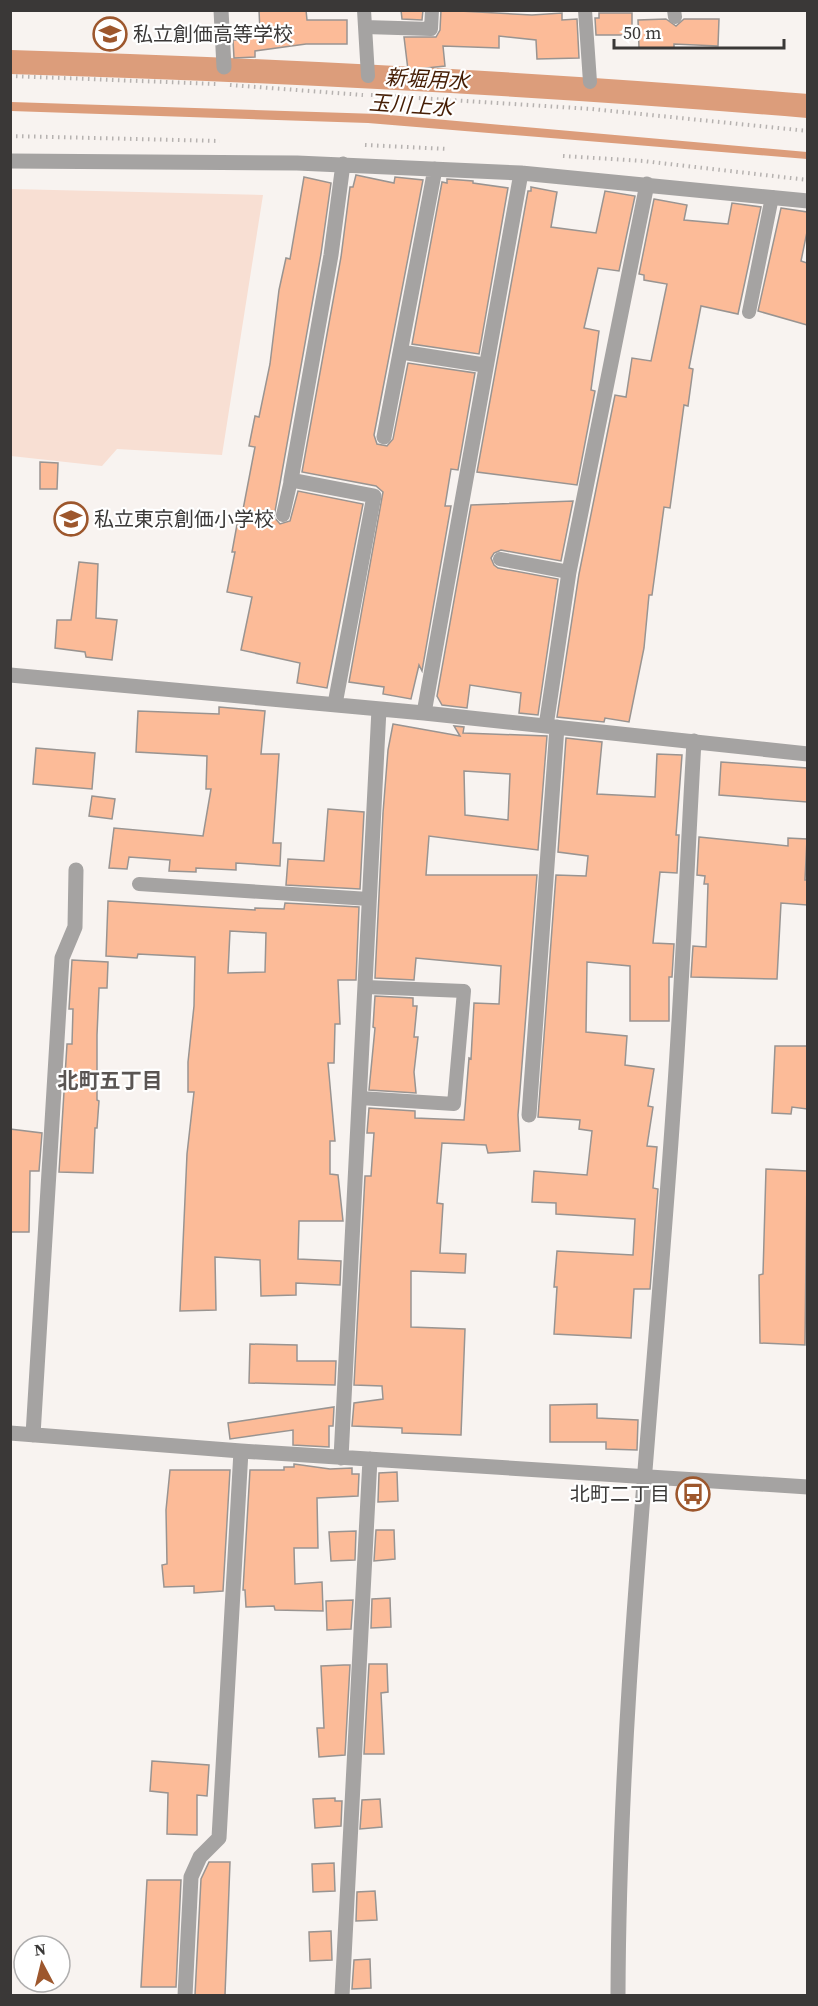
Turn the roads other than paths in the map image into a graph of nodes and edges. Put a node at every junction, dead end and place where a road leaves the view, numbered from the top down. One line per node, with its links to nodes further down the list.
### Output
1 (221, 10): 6 (street)
2 (364, 10): 5 (lane)
3 (432, 10): 5 (lane)
4 (585, 10): 8 (lane)
5 (365, 27): 7 (lane)
6 (224, 67)
7 (368, 76)
8 (590, 82)
9 (10, 161): 10 (street)
10 (343, 164): 11 (street); 20 (street)
11 (435, 169): 12 (street); 17 (street)
12 (521, 173): 13 (street); 18 (street)
13 (646, 184): 14 (street); 23 (street)
14 (772, 197): 15 (street); 16 (lane)
15 (807, 201)
16 (749, 312)
17 (401, 352): 18 (street); 19 (street)
18 (484, 364): 27 (street)
19 (384, 437)
20 (291, 480): 21 (lane); 25 (street)
21 (282, 515)
22 (500, 559): 23 (lane)
23 (569, 572): 28 (street)
24 (10, 675): 25 (street)
25 (335, 704): 26 (street)
26 (379, 709): 27 (street); 33 (street)
27 (424, 713): 28 (street)
28 (552, 727): 29 (street); 36 (street)
29 (694, 741): 30 (street); 42 (street)
30 (807, 754)
31 (76, 870): 38 (street)
32 (139, 884): 33 (lane)
33 (369, 899): 34 (street)
34 (366, 987): 35 (street); 35 (lane)
35 (360, 1098): 40 (street)
36 (529, 1115)
37 (10, 1433): 38 (street)
38 (33, 1435): 39 (street)
39 (241, 1451): 40 (street); 44 (street)
40 (341, 1458): 41 (street)
41 (370, 1460): 42 (street); 45 (street)
42 (644, 1476): 43 (street); 46 (street)
43 (807, 1487)
44 (185, 1995)
45 (342, 1995)
46 (618, 1995)

